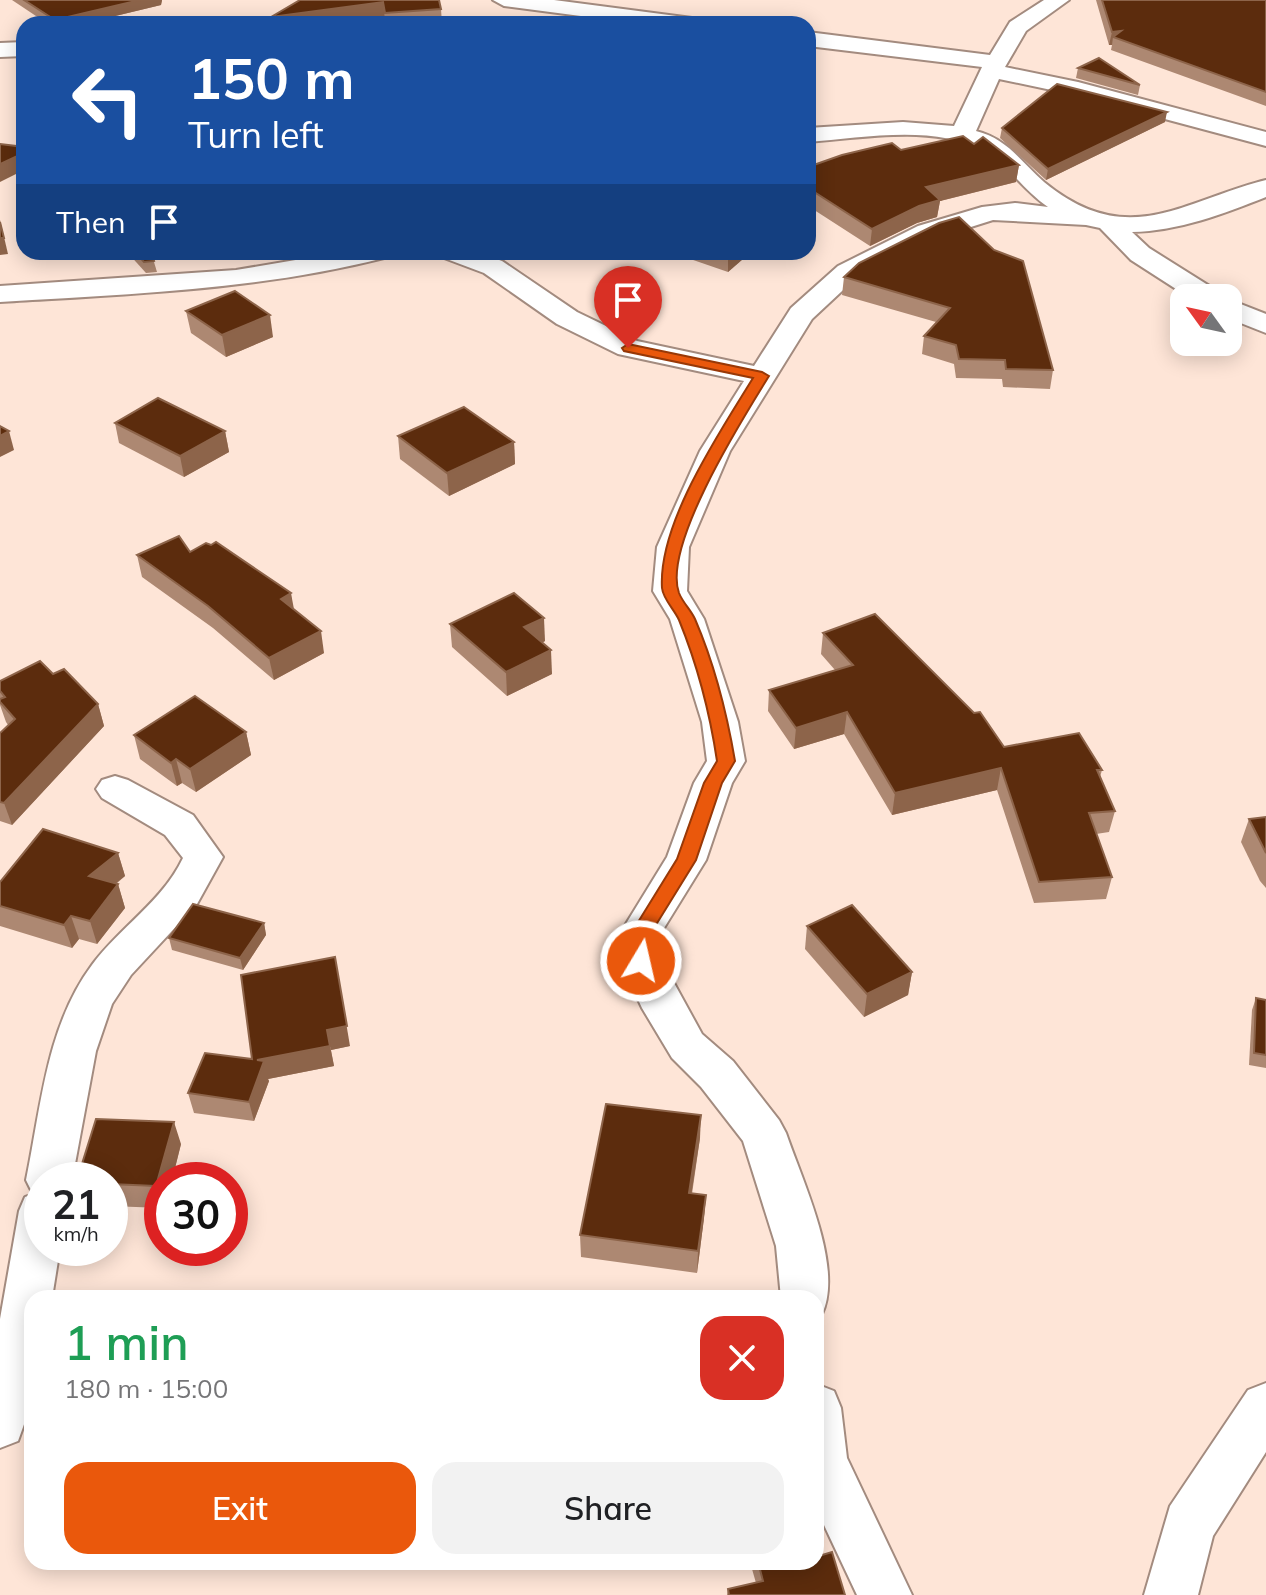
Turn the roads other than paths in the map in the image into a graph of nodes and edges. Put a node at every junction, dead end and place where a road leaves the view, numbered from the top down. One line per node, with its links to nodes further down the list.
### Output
1 (504, 0): 4 (street)
2 (597, 0): 4 (street)
3 (1058, 0): 6 (street)
4 (562, 16)
5 (816, 40): 6 (street)
6 (994, 67): 8 (street); 9 (street)
7 (816, 135): 8 (street)
8 (962, 135): 11 (street)
9 (1266, 139)
10 (1266, 188): 11 (street)
11 (1097, 222): 14 (street); 18 (street)
12 (344, 260): 15 (street)
13 (474, 260): 18 (street)
14 (1187, 284)
15 (0, 294)
16 (1242, 314): 17 (street)
17 (1266, 325)
18 (762, 376): 23 (street)
19 (115, 789): 20 (street)
20 (52, 1162)
21 (33, 1266): 22 (street)
22 (29, 1290)
23 (804, 1290)
24 (24, 1323): 26 (street)
25 (1266, 1407): 29 (street)
26 (0, 1424)
27 (824, 1467): 28 (street)
28 (885, 1595)
29 (1171, 1595)

